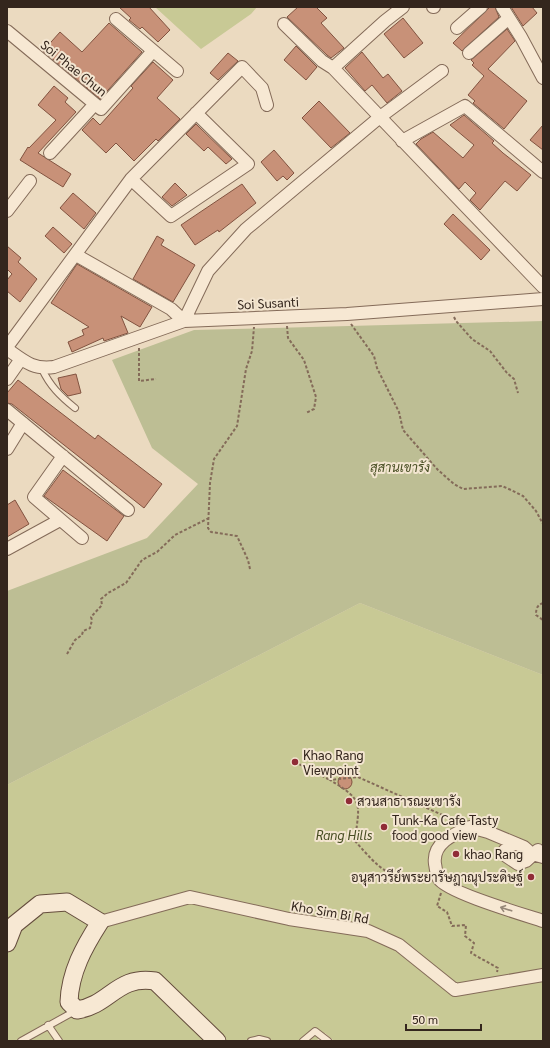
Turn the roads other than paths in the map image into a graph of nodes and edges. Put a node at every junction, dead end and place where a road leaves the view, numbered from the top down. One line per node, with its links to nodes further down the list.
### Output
1 (403, 7): 11 (street)
2 (481, 7): 7 (street)
3 (502, 7): 5 (street)
4 (116, 19): 9 (street)
5 (512, 22): 10 (street); 14 (street)
6 (284, 24): 11 (street)
7 (457, 28)
8 (8, 35): 15 (street, Soi Phae Chun)
9 (153, 51): 12 (street); 15 (street, Soi Phae Chun)
10 (469, 53)
11 (333, 68): 18 (street)
12 (177, 71)
13 (442, 71): 18 (street)
14 (543, 78)
15 (94, 105): 20 (street)
16 (267, 105): 17 (street)
17 (196, 113): 22 (street); 22 (street)
18 (380, 117): 19 (street); 28 (street)
19 (402, 140): 21 (street); 26 (street)
20 (50, 153)
21 (543, 172)
22 (131, 179): 25 (street)
23 (30, 180): 24 (street)
24 (7, 211)
25 (76, 255): 28 (street); 29 (street)
26 (543, 287)
27 (543, 299): 28 (street, Soi Susanti)
28 (184, 321): 31 (street, Soi Susanti)
29 (7, 348): 30 (street)
30 (20, 359): 31 (street); 32 (street)
31 (42, 369): 33 (lane)
32 (7, 380)
33 (75, 408)
34 (7, 410): 35 (street)
35 (23, 423): 36 (street); 37 (street)
36 (7, 449)
37 (63, 456): 38 (street); 39 (street)
38 (128, 510)
39 (60, 520): 40 (street); 41 (street)
40 (82, 538)
41 (7, 549)
42 (532, 850): 43 (street, one-way to 42)
43 (543, 921)
44 (100, 922): 45 (street); 46 (street, Kho Sim Bi Rd); 47 (street)
45 (7, 943)
46 (543, 975)
47 (77, 1010): 48 (lane); 51 (street)
48 (48, 1025): 49 (lane); 50 (lane)
49 (21, 1041)
50 (59, 1041)
51 (218, 1041)
52 (251, 1041): 53 (lane)
53 (267, 1041)
54 (303, 1041): 55 (lane)
55 (328, 1041)

